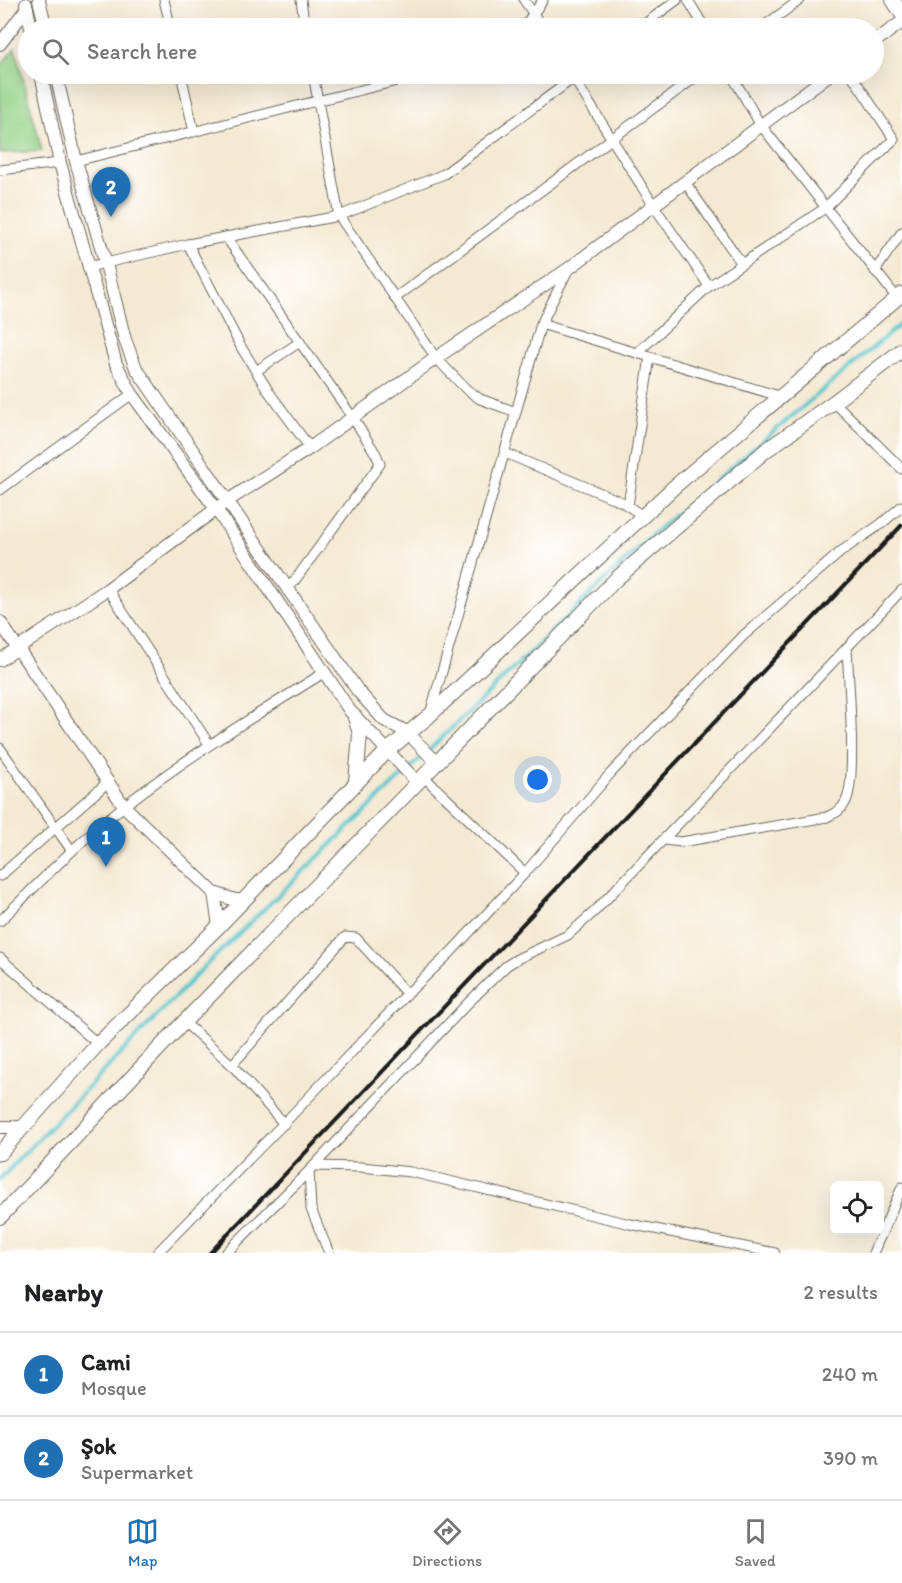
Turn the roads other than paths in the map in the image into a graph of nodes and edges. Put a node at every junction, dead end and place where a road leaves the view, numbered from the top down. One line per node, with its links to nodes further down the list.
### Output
1 (41, 0): 13 (street)
2 (165, 0): 14 (street)
3 (301, 0): 15 (street)
4 (524, 0): 11 (street)
5 (543, 0): 11 (street)
6 (677, 0): 18 (street)
7 (688, 0): 19 (street)
8 (800, 0): 20 (street)
9 (893, 0): 12 (main road)
10 (26, 4): 22 (street)
11 (533, 13): 16 (street); 17 (street)
12 (902, 14)
13 (44, 18)
14 (169, 18)
15 (304, 18)
16 (530, 18)
17 (536, 18)
18 (653, 18)
19 (699, 18)
20 (775, 18)
21 (902, 22): 23 (street)
22 (5, 34): 24 (street)
23 (884, 34)
24 (0, 44)
25 (43, 84): 41 (street)
26 (58, 84): 40 (street)
27 (183, 84): 38 (street)
28 (314, 84): 36 (street)
29 (386, 84): 36 (street)
30 (563, 84): 46 (street)
31 (580, 84): 39 (street)
32 (686, 84): 39 (street)
33 (737, 84): 37 (street)
34 (816, 84): 37 (street)
35 (858, 84): 45 (street)
36 (317, 102): 38 (street); 46 (street)
37 (760, 124): 43 (street); 45 (street)
38 (194, 132): 40 (street)
39 (612, 139): 44 (street); 57 (street)
40 (76, 161): 50 (street)
41 (60, 163): 42 (street); 52 (street)
42 (0, 170)
43 (685, 182): 44 (street); 51 (street)
44 (654, 206): 53 (street); 55 (street)
45 (825, 208): 51 (street); 54 (street)
46 (339, 216): 48 (street); 57 (street)
47 (902, 231): 54 (street)
48 (226, 237): 49 (street); 59 (street)
49 (188, 244): 50 (street); 64 (street)
50 (106, 264): 52 (street); 74 (street)
51 (742, 264): 55 (street)
52 (88, 267): 65 (street)
53 (568, 269): 58 (street); 63 (street)
54 (875, 271): 56 (street)
55 (709, 286): 61 (street)
56 (899, 296): 66 (main road)
57 (395, 298): 63 (street)
58 (541, 324): 61 (street); 68 (street)
59 (300, 342): 64 (street); 69 (street)
60 (902, 350): 67 (main road)
61 (636, 353): 62 (street)
62 (650, 357): 66 (street); 75 (street)
63 (436, 358): 68 (street); 69 (street)
64 (256, 371): 70 (street)
65 (132, 394): 73 (street); 77 (street)
66 (782, 397): 78 (main road)
67 (834, 402): 72 (street); 93 (main road)
68 (516, 412): 71 (street)
69 (353, 418): 70 (street); 81 (street)
70 (310, 448): 74 (street)
71 (505, 453): 75 (street); 87 (street)
72 (902, 469)
73 (0, 490)
74 (227, 501): 77 (street); 81 (street)
75 (628, 506): 78 (street)
76 (902, 506): 101 (street)
77 (216, 509): 79 (street); 86 (street)
78 (643, 516): 87 (main road)
79 (108, 589): 84 (street); 90 (street)
80 (902, 590): 83 (street)
81 (287, 591): 89 (street)
82 (0, 622): 84 (street)
83 (847, 647): 99 (street); 99 (street)
84 (18, 649): 85 (street); 95 (street)
85 (0, 660)
86 (325, 672): 88 (street); 90 (street)
87 (429, 716): 89 (main road)
88 (355, 717): 92 (street); 96 (main road)
89 (411, 736): 92 (main road); 93 (street)
90 (209, 744): 97 (street)
91 (0, 748): 98 (street)
92 (390, 755): 94 (street); 96 (main road)
93 (434, 760): 94 (main road)
94 (418, 779): 101 (street); 109 (main road)
95 (108, 782): 97 (street); 98 (street)
96 (356, 782): 104 (main road)
97 (124, 806): 100 (street); 103 (street)
98 (56, 828): 100 (street); 102 (street)
99 (664, 840): 116 (street)
100 (72, 851): 105 (street)
101 (525, 873): 108 (street)
102 (0, 876)
103 (214, 893): 104 (street); 106 (street)
104 (244, 900): 106 (main road)
105 (0, 921)
106 (219, 926): 110 (main road)
107 (0, 958): 110 (street)
108 (406, 994): 111 (street); 112 (street)
109 (184, 1022): 111 (street); 118 (main road)
110 (98, 1044): 114 (main road)
111 (232, 1065): 112 (street)
112 (284, 1124): 120 (street)
113 (0, 1127): 114 (street)
114 (24, 1127): 115 (main road)
115 (0, 1153)
116 (311, 1169): 119 (street); 121 (street); 122 (street)
117 (902, 1186): 124 (street)
118 (0, 1217)
119 (731, 1248): 123 (street)
120 (157, 1253)
121 (226, 1253)
122 (328, 1253)
123 (775, 1253)
124 (873, 1253)

